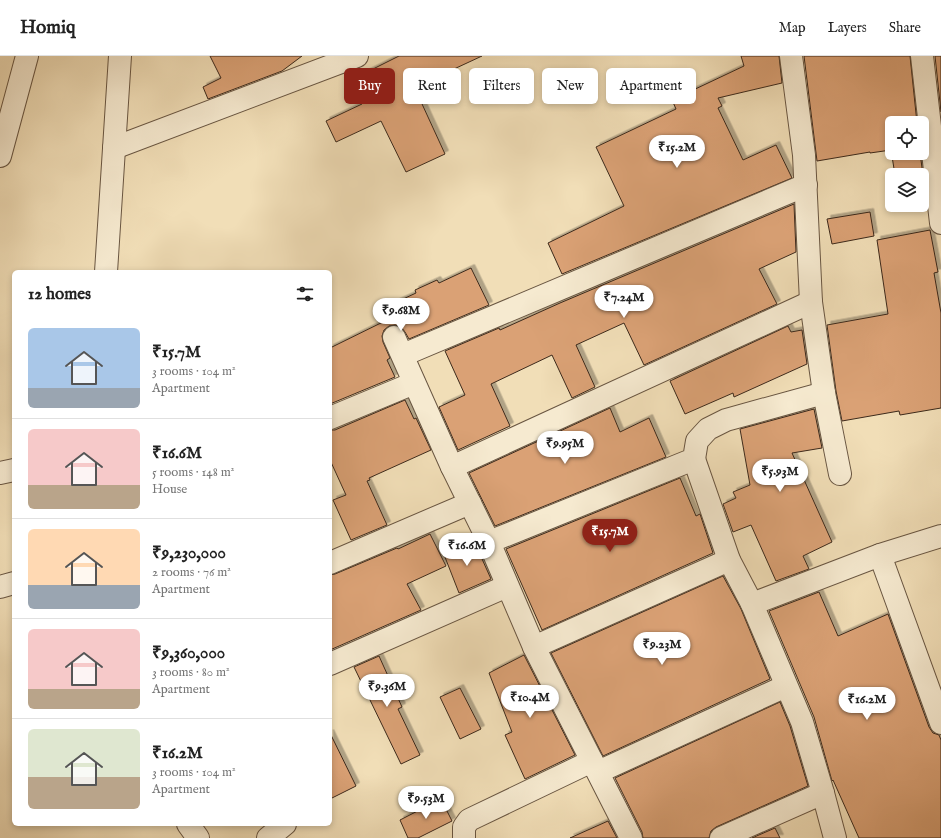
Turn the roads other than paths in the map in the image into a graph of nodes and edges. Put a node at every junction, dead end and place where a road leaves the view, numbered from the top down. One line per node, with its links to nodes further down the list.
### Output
1 (27, 56): 7 (street)
2 (120, 56): 6 (street)
3 (357, 56): 6 (street)
4 (791, 56): 8 (street)
5 (922, 56): 9 (street)
6 (114, 148): 10 (street)
7 (0, 156)
8 (806, 185): 13 (street); 14 (street)
9 (941, 223)
10 (108, 248): 11 (street); 12 (street)
11 (106, 270)
12 (115, 270)
13 (811, 302): 15 (street); 18 (street)
14 (414, 383): 16 (street); 18 (street)
15 (824, 393): 17 (street); 21 (street)
16 (332, 417)
17 (694, 459): 24 (street); 26 (street)
18 (452, 467): 22 (street)
19 (12, 470): 20 (street)
20 (0, 473)
21 (840, 474)
22 (470, 503): 24 (street); 27 (street)
23 (941, 536): 25 (street)
24 (489, 542): 29 (street)
25 (880, 555): 31 (street); 35 (street)
26 (729, 560): 31 (street); 32 (street)
27 (332, 562)
28 (12, 584): 30 (street)
29 (507, 586): 32 (street); 33 (street)
30 (0, 587)
31 (752, 604): 34 (street)
32 (534, 647): 36 (street)
33 (332, 663)
34 (786, 686): 36 (street); 37 (street)
35 (941, 723)
36 (595, 767): 42 (street); 43 (street)
37 (823, 793): 44 (street); 45 (street)
38 (189, 826): 40 (street)
39 (283, 826): 41 (street)
40 (198, 838)
41 (268, 838)
42 (464, 838)
43 (631, 838)
44 (721, 838)
45 (835, 838)

